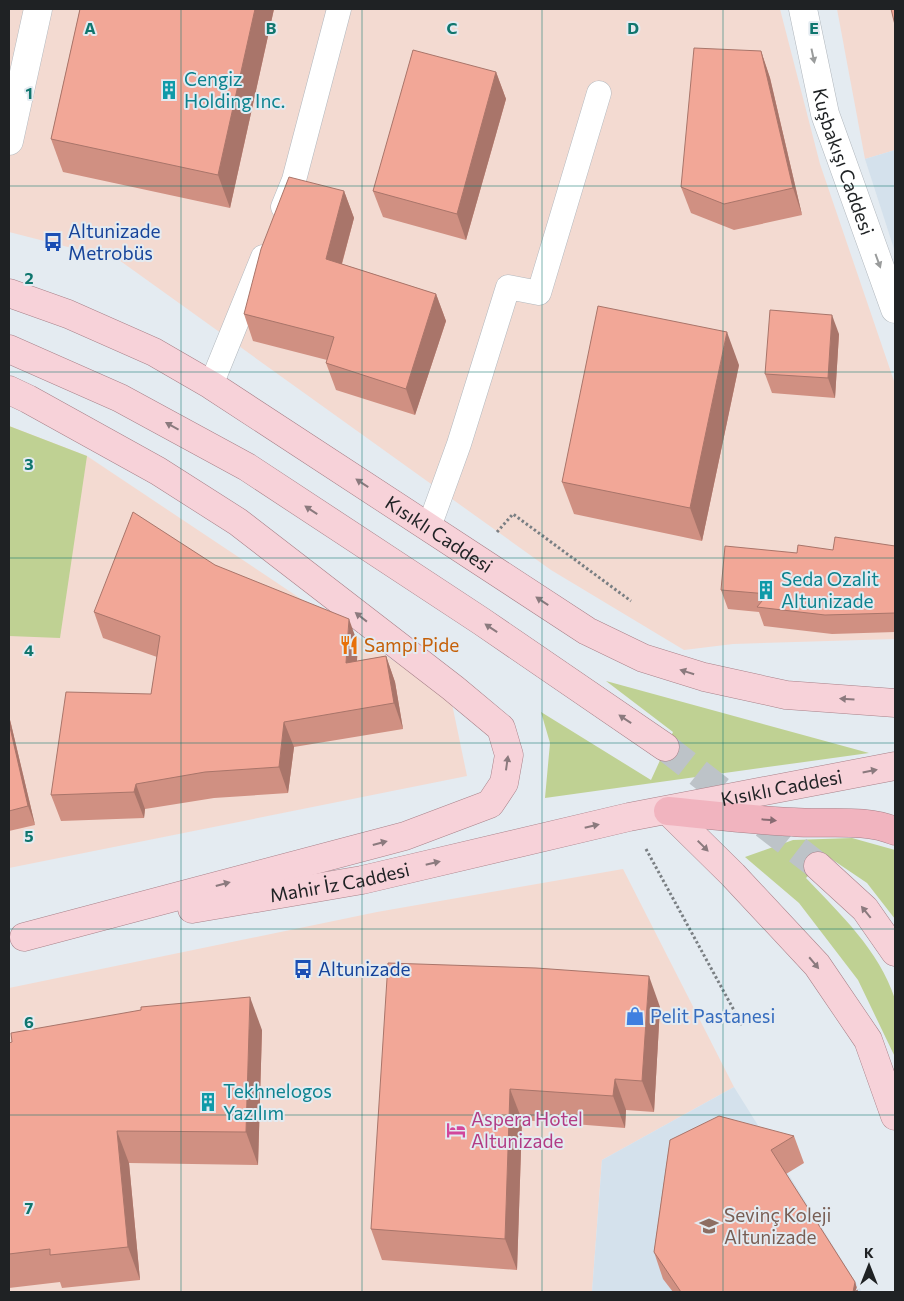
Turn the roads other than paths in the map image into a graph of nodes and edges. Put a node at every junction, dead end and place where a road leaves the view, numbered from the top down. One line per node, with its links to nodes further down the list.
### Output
1 (38, 9): 5 (street)
2 (339, 9): 9 (lane)
3 (803, 9): 7 (street, Kuşbakışı Caddesi, one-way to 7)
4 (599, 93): 11 (lane)
5 (9, 142)
6 (9, 293): 9 (main road, Kısıklı Caddesi)
7 (895, 308)
8 (9, 349): 13 (main road, one-way to 8)
9 (211, 385): 11 (main road, Kısıklı Caddesi, one-way to 9)
10 (9, 390): 18 (main road, one-way to 10)
11 (429, 527): 12 (main road, Kısıklı Caddesi, one-way to 11)
12 (895, 703)
13 (665, 747)
14 (895, 766): 15 (main road, Kısıklı Caddesi, one-way to 14)
15 (668, 811): 16 (highway, one-way to 16); 18 (main road, Mahir İz Caddesi, one-way to 15); 20 (main road, one-way to 20)
16 (895, 831)
17 (818, 866): 19 (main road, one-way to 17)
18 (16, 939)
19 (895, 952)
20 (895, 1116)

